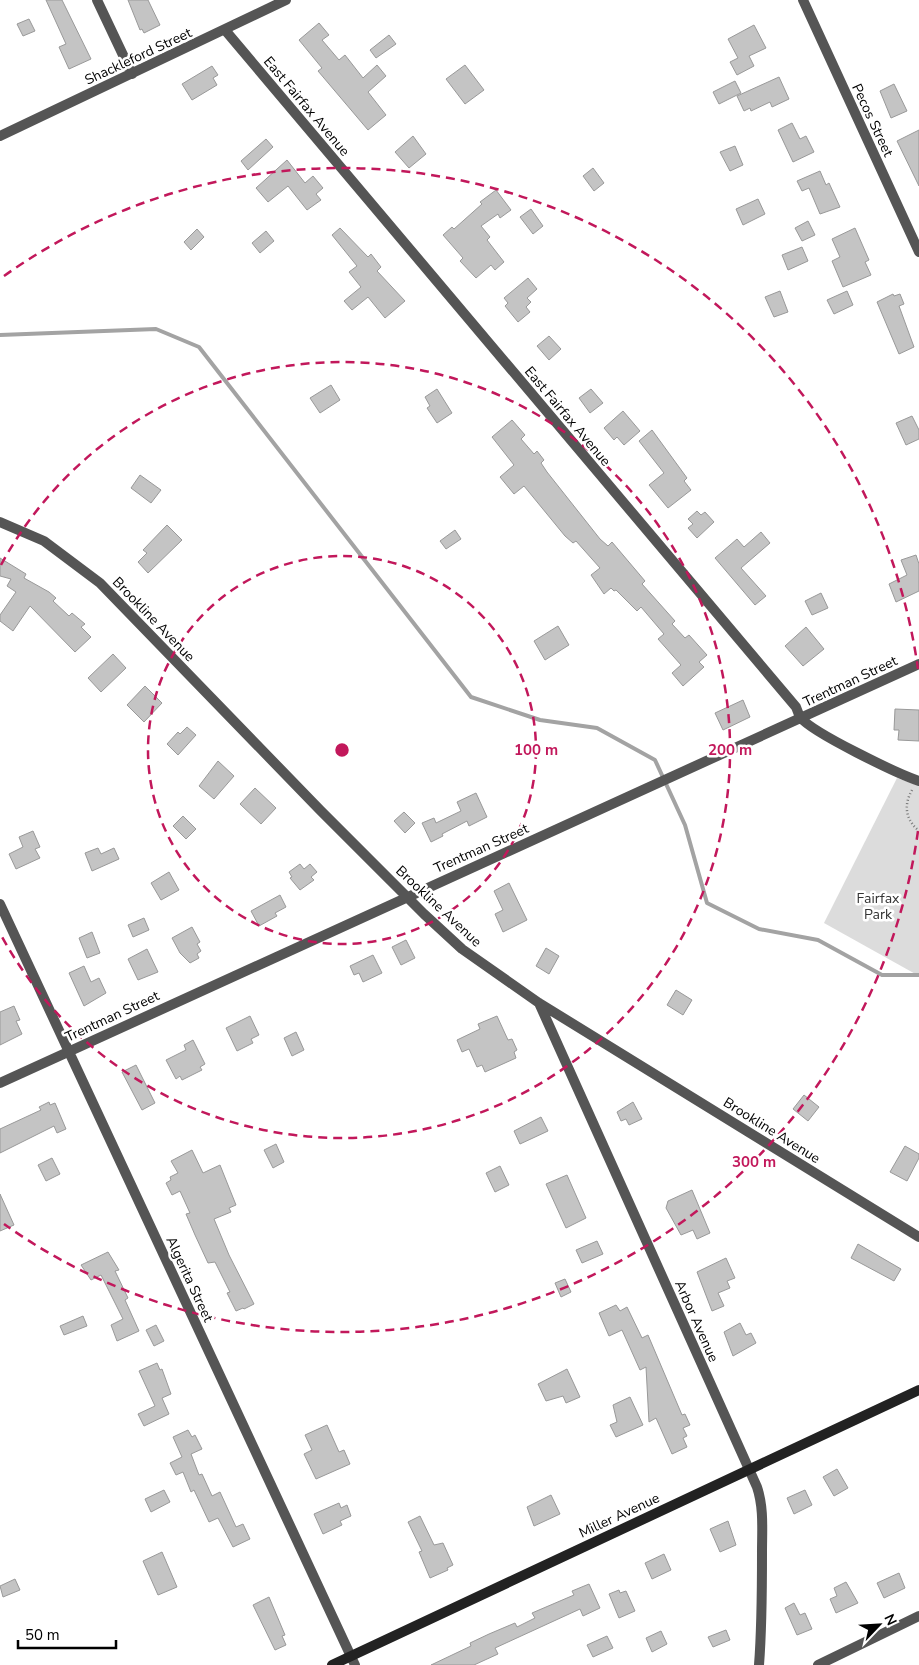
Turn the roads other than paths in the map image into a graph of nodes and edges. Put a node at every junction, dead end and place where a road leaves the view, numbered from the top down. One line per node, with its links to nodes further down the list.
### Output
1 (97, 0): 5 (street)
2 (286, 0): 4 (street, Shackleford Street)
3 (803, 0): 7 (street, Pecos Street)
4 (225, 30): 5 (street, Shackleford Street); 10 (street, East Fairfax Avenue)
5 (132, 74): 6 (street, Shackleford Street)
6 (0, 136)
7 (919, 252)
8 (0, 522): 12 (street, Brookline Avenue)
9 (919, 664): 10 (street, Trentman Street)
10 (801, 718): 11 (street, East Fairfax Avenue); 12 (street, Trentman Street)
11 (917, 781)
12 (406, 896): 14 (street, Brookline Avenue); 15 (street, Trentman Street)
13 (0, 904): 15 (street, Algerita Street)
14 (539, 1003): 17 (street, Brookline Avenue); 19 (street, Arbor Avenue)
15 (69, 1051): 16 (street, Trentman Street); 21 (street, Algerita Street)
16 (0, 1083)
17 (919, 1237)
18 (919, 1390): 19 (main road, Miller Avenue)
19 (749, 1469): 21 (main road, Miller Avenue); 23 (street, Arbor Avenue)
20 (919, 1616): 24 (street)
21 (353, 1661): 22 (main road, Miller Avenue)
22 (332, 1665)
23 (759, 1665)
24 (818, 1665)

